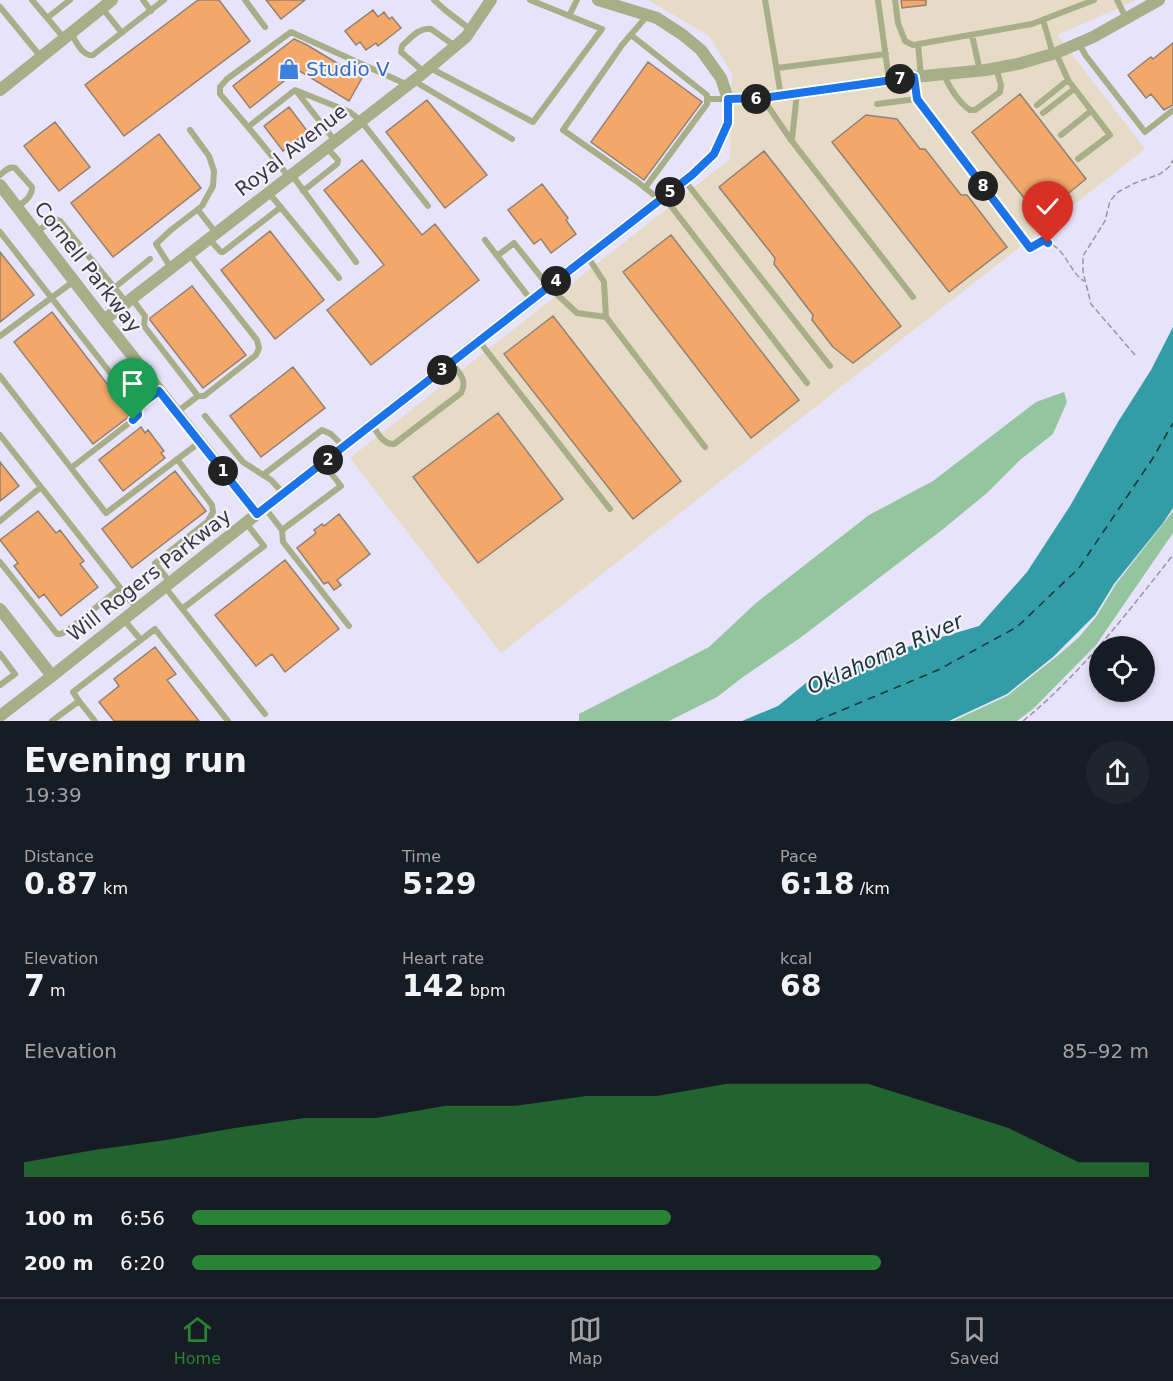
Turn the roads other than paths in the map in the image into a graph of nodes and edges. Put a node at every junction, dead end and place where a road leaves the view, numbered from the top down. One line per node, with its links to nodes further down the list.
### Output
1 (32, 0): 22 (lane)
2 (70, 0): 22 (lane)
3 (142, 0): 19 (lane)
4 (164, 0): 19 (lane)
5 (245, 0): 25 (lane)
6 (434, 0): 26 (lane)
7 (490, 0): 26 (street, Royal Avenue)
8 (530, 0): 21 (lane)
9 (577, 0): 21 (lane)
10 (598, 0): 20 (street)
11 (765, 0): 37 (lane)
12 (878, 0): 35 (lane)
13 (895, 0): 31 (lane)
14 (1094, 0): 24 (lane)
15 (1117, 0): 23 (lane)
16 (1159, 0): 23 (street)
17 (107, 4): 27 (lane); 30 (street)
18 (0, 7): 36 (lane)
19 (151, 10): 27 (lane)
20 (647, 15): 28 (lane); 53 (street)
21 (569, 16): 39 (lane)
22 (47, 18): 30 (lane)
23 (1126, 19): 32 (street)
24 (1043, 20): 29 (lane); 34 (lane)
25 (265, 27)
26 (471, 30): 33 (street, Royal Avenue)
27 (122, 33): 30 (lane)
28 (630, 35): 52 (lane); 72 (lane)
29 (972, 35): 31 (lane); 40 (lane)
30 (67, 36): 36 (street)
31 (918, 44): 42 (lane)
32 (1079, 44): 34 (street); 57 (lane)
33 (455, 46): 39 (street, Royal Avenue); 39 (lane)
34 (1054, 53): 38 (street); 43 (lane)
35 (886, 54): 37 (lane); 44 (lane)
36 (41, 57): 47 (street)
37 (777, 68): 50 (lane)
38 (996, 68): 40 (street); 41 (lane)
39 (427, 70): 45 (street, Royal Avenue)
40 (980, 71): 41 (street)
41 (943, 74): 42 (street)
42 (917, 77): 44 (street); 54 (lane)
43 (1068, 80): 46 (lane); 56 (lane)
44 (889, 81): 49 (street)
45 (411, 83): 60 (street, Royal Avenue); 61 (lane); 64 (lane)
46 (1074, 89): 58 (lane); 59 (lane)
47 (0, 90)
48 (295, 90): 60 (lane); 61 (lane); 66 (lane)
49 (797, 93): 50 (street); 65 (lane)
50 (781, 96): 51 (street)
51 (763, 98): 53 (street); 65 (lane)
52 (707, 99): 53 (lane); 72 (lane)
53 (728, 99): 70 (street, Will Rogers Parkway)
54 (917, 99): 55 (lane); 85 (lane)
55 (878, 104)
56 (1037, 105)
57 (1173, 110)
58 (1091, 111): 63 (lane); 67 (lane)
59 (1043, 113)
60 (361, 122): 66 (street, Royal Avenue); 77 (lane)
61 (248, 127): 69 (lane)
62 (190, 130): 80 (lane)
63 (1061, 135)
64 (512, 139)
65 (791, 140): 96 (lane)
66 (331, 144): 69 (street, Royal Avenue); 73 (lane)
67 (1078, 159)
68 (0, 175): 78 (lane)
69 (290, 176): 73 (lane); 74 (street, Royal Avenue)
70 (685, 181): 76 (street, Will Rogers Parkway); 105 (lane)
71 (0, 185): 75 (street, Cornell Parkway)
72 (645, 188): 76 (lane)
73 (303, 191): 90 (lane)
74 (269, 192): 79 (lane); 83 (street, Royal Avenue)
75 (4, 199): 78 (street, Cornell Parkway)
76 (662, 199): 88 (street, Will Rogers Parkway); 107 (lane)
77 (428, 206)
78 (17, 207): 82 (street, Cornell Parkway)
79 (281, 207): 83 (lane); 92 (lane)
80 (198, 210): 83 (lane); 91 (lane)
81 (0, 232): 97 (lane)
82 (36, 232): 93 (street, Cornell Parkway); 95 (lane)
83 (212, 236): 86 (street, Royal Avenue)
84 (485, 240): 87 (lane)
85 (1030, 248)
86 (189, 254): 91 (street, Royal Avenue); 109 (lane)
87 (497, 256): 94 (lane); 99 (lane)
88 (588, 257): 94 (street, Will Rogers Parkway); 100 (lane)
89 (150, 260): 95 (lane)
90 (356, 262)
91 (171, 268): 98 (street, Royal Avenue)
92 (339, 278)
93 (74, 281): 97 (lane); 101 (street, Cornell Parkway)
94 (549, 287): 99 (street, Will Rogers Parkway); 100 (lane)
95 (114, 288): 98 (lane)
96 (913, 297)
97 (51, 298): 102 (lane); 110 (lane)
98 (129, 300): 101 (street, Royal Avenue); 109 (lane)
99 (532, 300): 103 (street, Will Rogers Parkway)
100 (606, 317): 117 (lane)
101 (104, 320): 108 (street, Cornell Parkway)
102 (0, 336)
103 (479, 341): 104 (street, Will Rogers Parkway); 124 (lane)
104 (452, 363): 113 (street, Will Rogers Parkway); 113 (lane)
105 (830, 366)
106 (0, 376): 120 (lane)
107 (807, 383)
108 (159, 391): 110 (lane); 111 (street, Cornell Parkway)
109 (198, 396): 111 (lane)
110 (137, 407): 120 (lane)
111 (176, 412): 115 (street, Cornell Parkway)
112 (205, 416): 121 (lane)
113 (372, 425): 116 (street, Will Rogers Parkway)
114 (0, 435): 122 (lane)
115 (200, 442): 118 (lane); 125 (street, Cornell Parkway)
116 (344, 447): 119 (street, Will Rogers Parkway); 121 (lane)
117 (705, 447)
118 (177, 459): 120 (lane); 130 (lane)
119 (323, 463): 123 (street, Will Rogers Parkway); 128 (lane)
120 (71, 468)
121 (263, 475): 123 (lane)
122 (41, 487): 126 (lane); 131 (lane)
123 (283, 494): 125 (street, Will Rogers Parkway)
124 (610, 508)
125 (261, 511): 127 (street, Will Rogers Parkway); 128 (lane)
126 (0, 521)
127 (246, 523): 130 (street, Will Rogers Parkway); 134 (lane)
128 (282, 530): 136 (lane)
129 (0, 562): 131 (lane)
130 (168, 585): 133 (street, Will Rogers Parkway); 134 (lane)
131 (120, 588): 133 (lane)
132 (0, 609): 139 (street)
133 (137, 609): 135 (street, Will Rogers Parkway)
134 (182, 609): 142 (lane)
135 (124, 620): 137 (lane); 139 (street, Will Rogers Parkway)
136 (349, 626)
137 (141, 640): 141 (lane); 146 (lane)
138 (0, 654): 140 (lane)
139 (52, 676): 143 (street, Will Rogers Parkway)
140 (0, 685)
141 (79, 700): 144 (lane); 145 (lane)
142 (265, 714)
143 (0, 716)
144 (52, 721)
145 (95, 721)
146 (228, 721)

